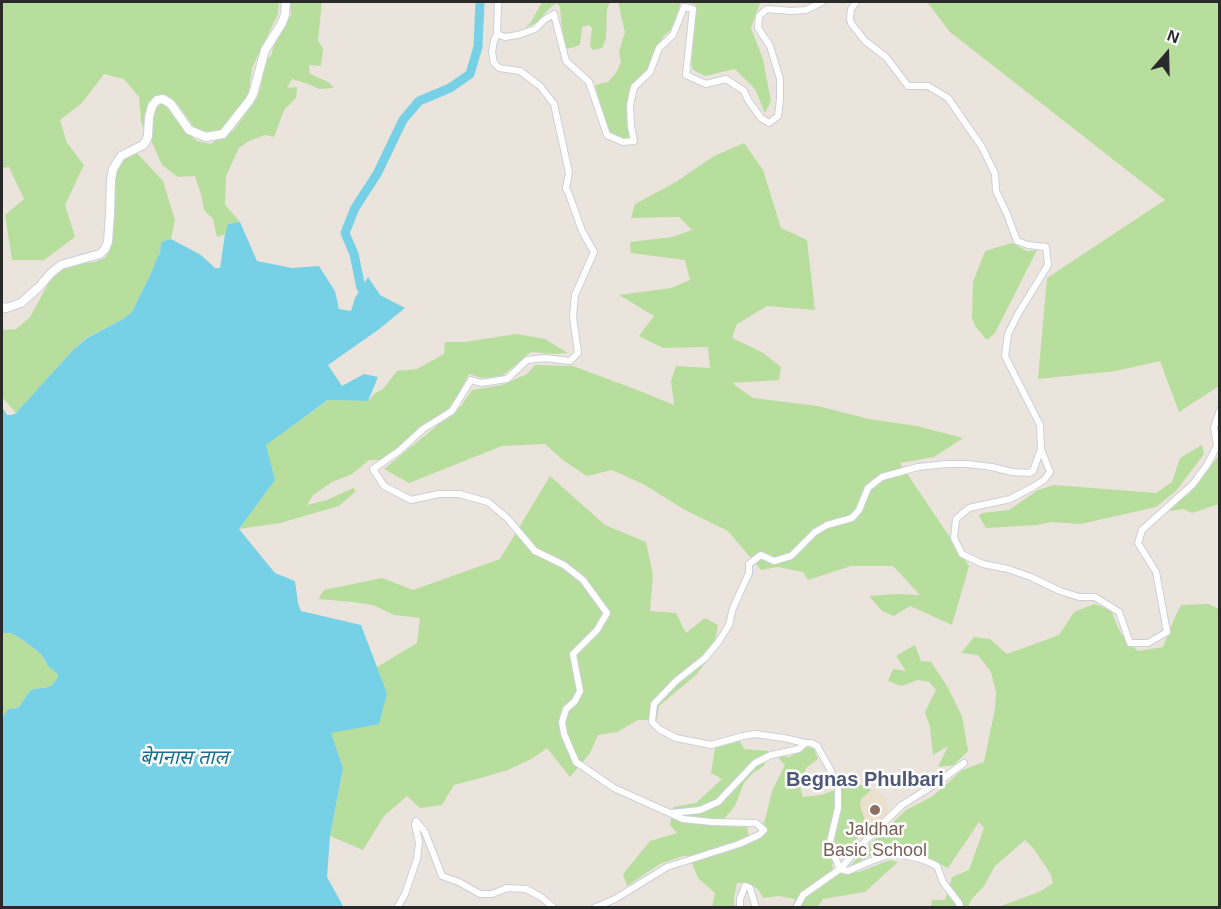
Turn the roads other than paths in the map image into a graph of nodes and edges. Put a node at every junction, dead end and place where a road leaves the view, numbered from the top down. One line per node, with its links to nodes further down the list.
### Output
1 (286, 2): 6 (main road)
2 (498, 2): 5 (street)
3 (822, 2): 5 (street)
4 (856, 2): 8 (street)
5 (497, 34): 11 (street)
6 (2, 307)
7 (1220, 410): 8 (street)
8 (1041, 449): 9 (street)
9 (805, 742): 11 (street); 12 (street)
10 (964, 763): 12 (street)
11 (670, 813): 15 (street)
12 (840, 869): 18 (street); 19 (street)
13 (398, 908): 14 (street)
14 (554, 908)
15 (594, 908)
16 (740, 908): 17 (street)
17 (756, 908)
18 (796, 908)
19 (960, 908)

